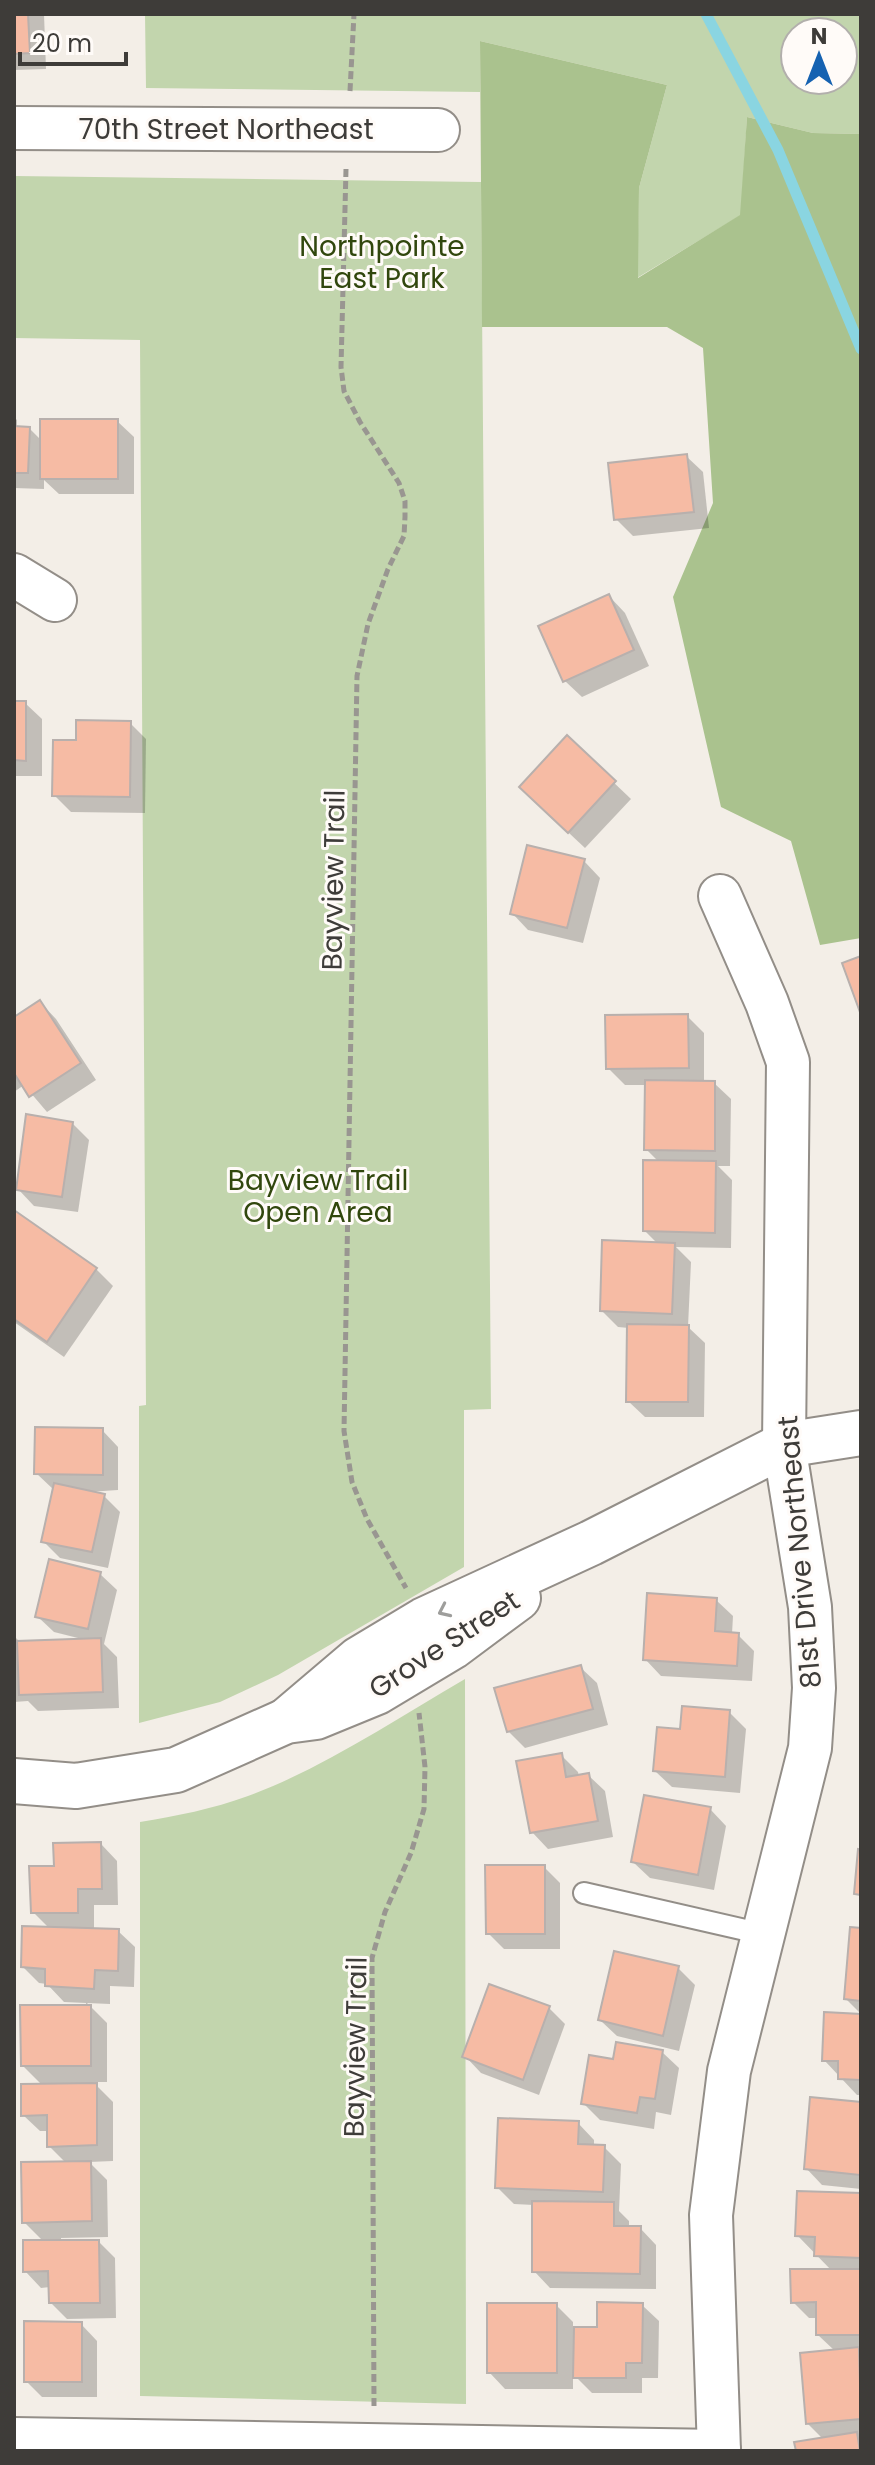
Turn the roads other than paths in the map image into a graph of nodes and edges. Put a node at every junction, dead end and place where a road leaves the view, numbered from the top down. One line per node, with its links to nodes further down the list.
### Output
1 (14, 128): 2 (street, 70th Street Northeast)
2 (438, 130)
3 (14, 575): 4 (street)
4 (55, 600)
5 (720, 896): 7 (street, 81st Drive Northeast)
6 (861, 1433): 7 (street, Grove Street)
7 (784, 1445): 8 (street, Grove Street); 10 (street, 81st Drive Northeast)
8 (14, 1781)
9 (584, 1893): 10 (lane)
10 (763, 1934): 12 (street, 81st Drive Northeast)
11 (14, 2439): 12 (street)
12 (719, 2451)

